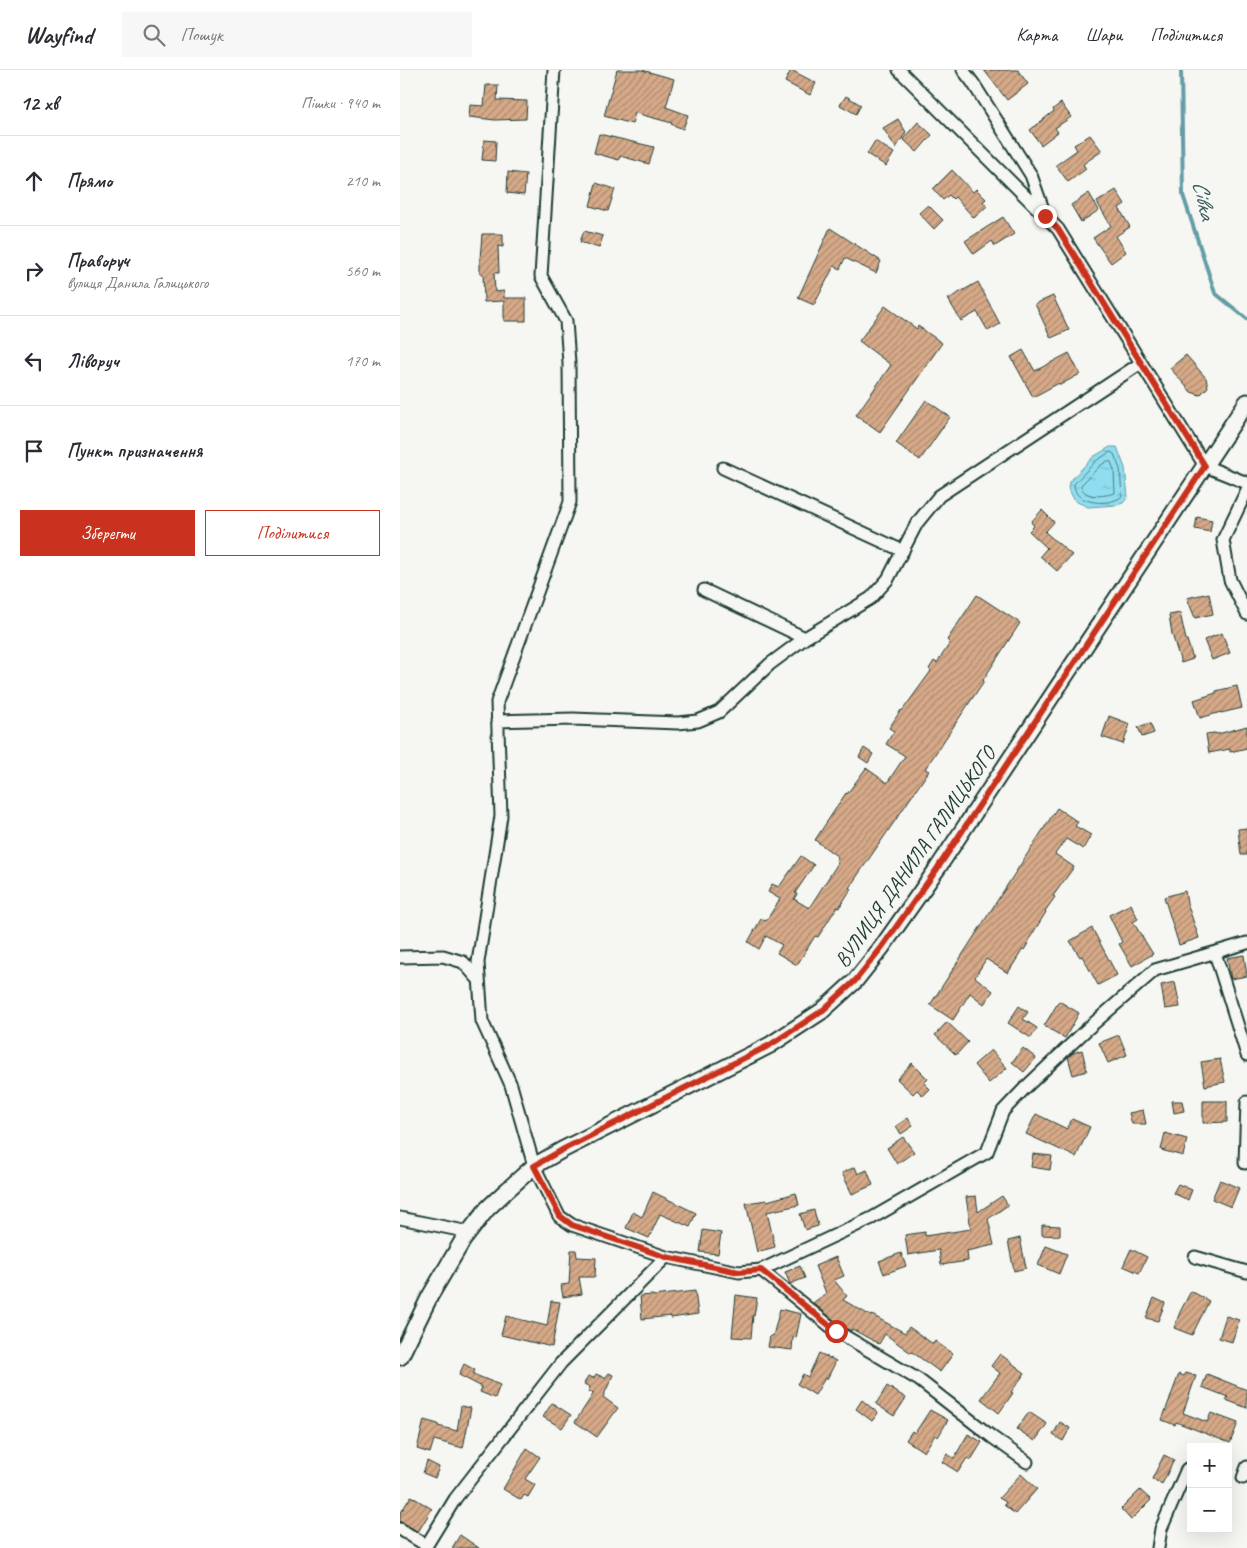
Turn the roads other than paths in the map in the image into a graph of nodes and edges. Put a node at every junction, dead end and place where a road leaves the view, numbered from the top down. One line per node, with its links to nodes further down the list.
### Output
1 (554, 70): 15 (street)
2 (900, 70): 4 (street)
3 (963, 70): 4 (street)
4 (1045, 216): 5 (street)
5 (1141, 363): 7 (street); 11 (street)
6 (1247, 402): 7 (main road, ВУЛИЦЯ ДАНИЛА ГАЛИЦЬКОГО)
7 (1205, 466): 9 (street); 23 (main road, ВУЛИЦЯ ДАНИЛА ГАЛИЦЬКОГО)
8 (723, 468): 11 (street)
9 (1247, 483)
10 (1247, 490): 13 (street)
11 (903, 551): 14 (street)
12 (704, 590): 14 (street)
13 (1247, 614)
14 (805, 638): 15 (street)
15 (497, 721): 19 (street)
16 (1247, 943): 17 (street)
17 (1215, 952): 20 (street); 28 (street)
18 (400, 957): 19 (street)
19 (479, 980): 23 (street)
20 (1247, 1055)
21 (1247, 1102): 22 (street)
22 (1245, 1163)
23 (534, 1166): 25 (main road, ВУЛИЦЯ ДАНИЛА ГАЛИЦЬКОГО); 26 (street)
24 (400, 1218): 25 (street)
25 (469, 1232): 30 (main road, ВУЛИЦЯ ДАНИЛА ГАЛИЦЬКОГО)
26 (666, 1257): 28 (street); 34 (street)
27 (1195, 1257): 29 (street)
28 (761, 1270): 31 (street)
29 (1247, 1272)
30 (400, 1358)
31 (1028, 1462)
32 (1187, 1469): 35 (street)
33 (400, 1529): 34 (street)
34 (426, 1546)
35 (1158, 1548)

